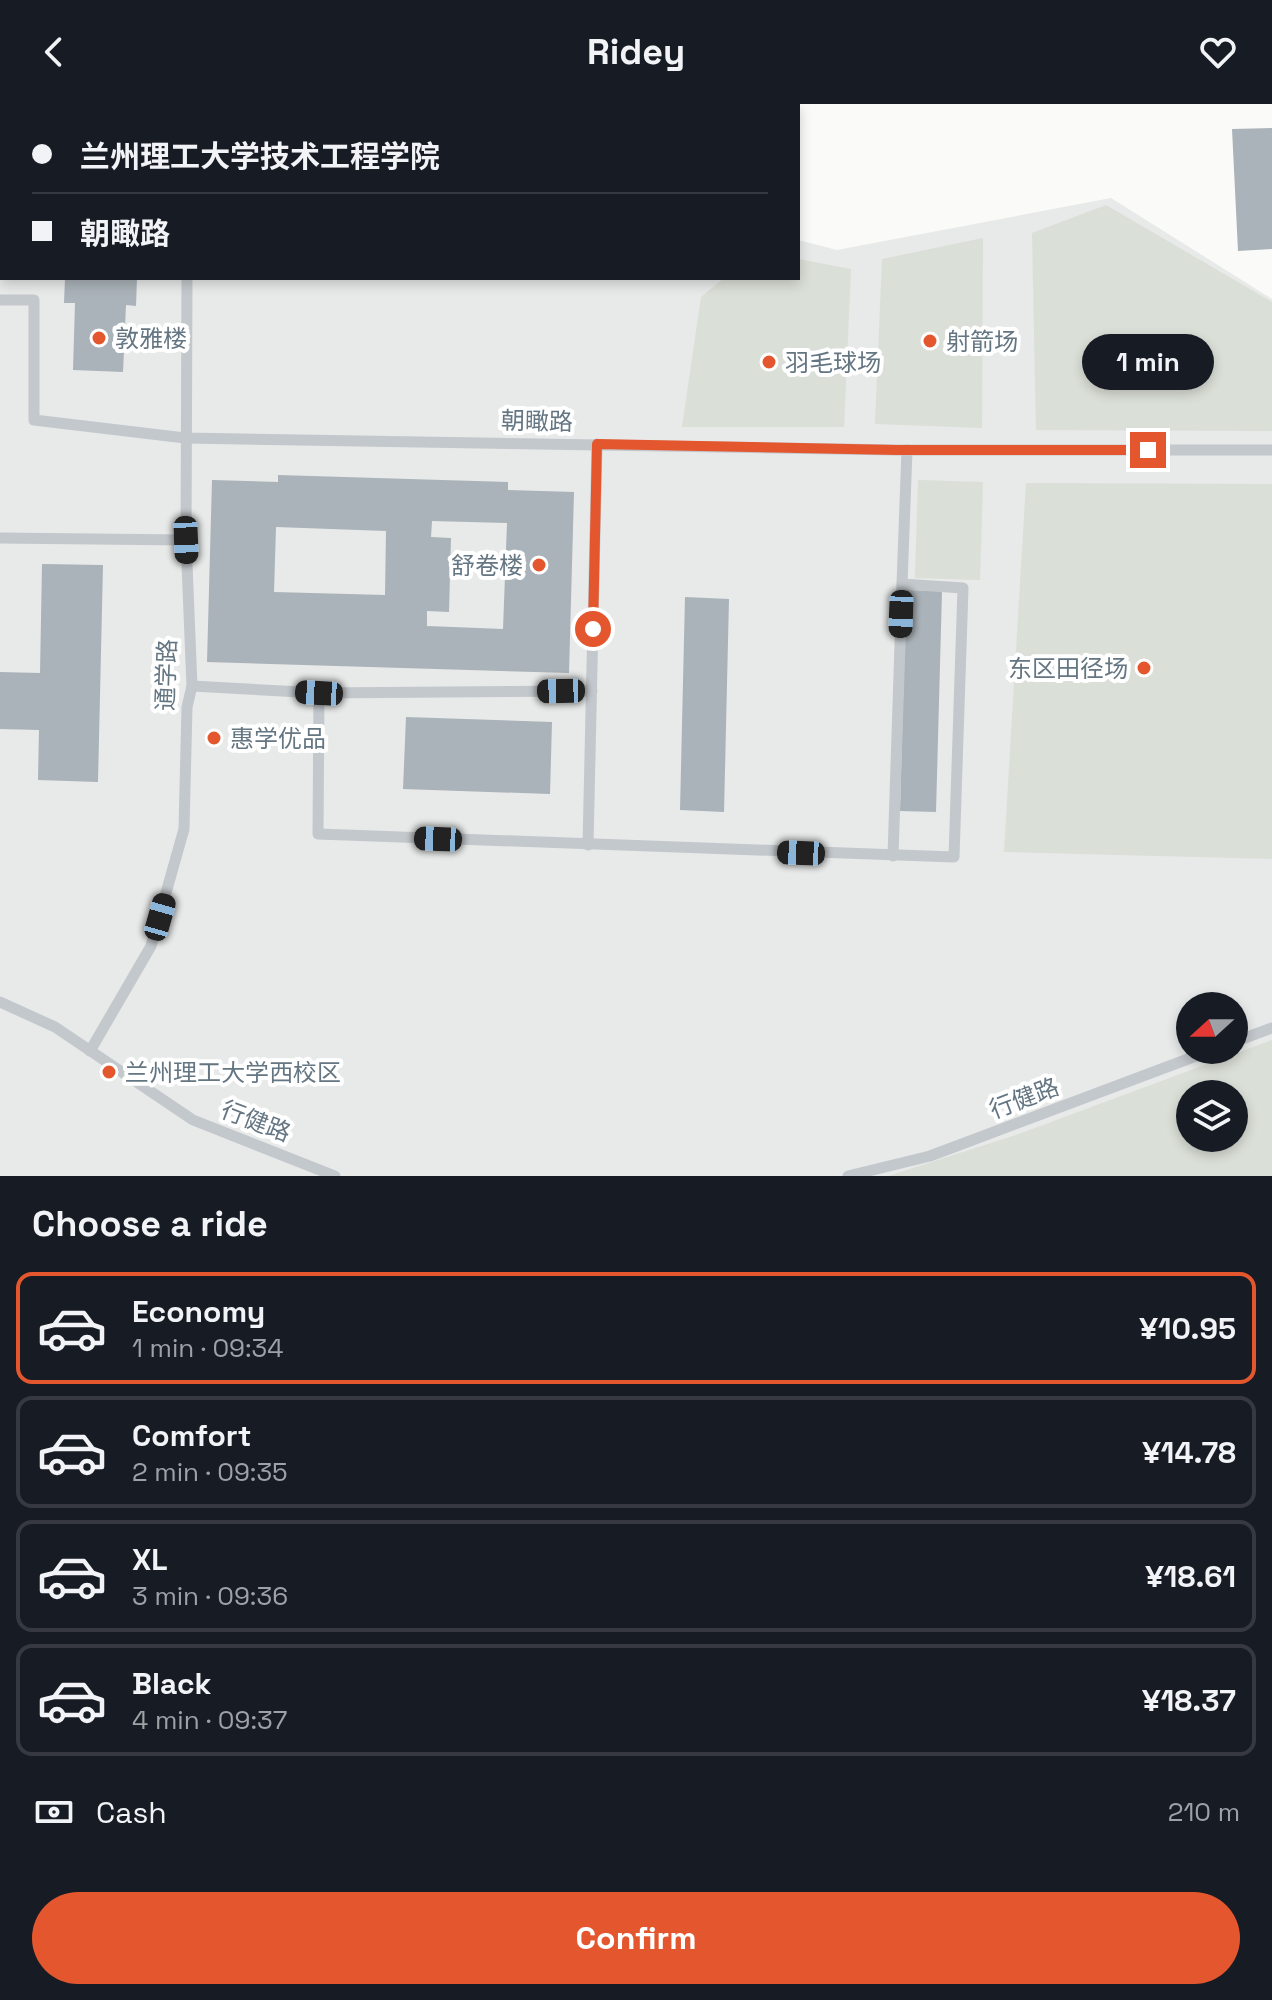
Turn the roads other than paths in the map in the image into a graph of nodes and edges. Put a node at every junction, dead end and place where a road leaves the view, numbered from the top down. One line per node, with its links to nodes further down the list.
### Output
1 (187, 280): 3 (lane, 通学路)
2 (0, 300): 3 (lane, 朝瞰路)
3 (185, 438): 4 (lane, 朝瞰路); 8 (lane, 通学路)
4 (597, 444): 5 (lane, 朝瞰路); 11 (lane)
5 (907, 450): 6 (lane, 朝瞰路); 9 (lane)
6 (1272, 450)
7 (0, 538): 8 (lane)
8 (186, 540): 10 (lane, 通学路)
9 (902, 584): 14 (lane); 14 (lane)
10 (192, 686): 12 (lane); 18 (lane, 通学路)
11 (592, 691): 12 (lane); 13 (lane)
12 (319, 693): 13 (lane)
13 (588, 845): 14 (lane)
14 (893, 856)
15 (0, 1002): 18 (lane, 行健路)
16 (1272, 1028): 17 (lane)
17 (1248, 1037)
18 (90, 1051): 20 (lane, 行健路)
19 (1176, 1064): 21 (lane, 行健路)
20 (335, 1176)
21 (848, 1176)

